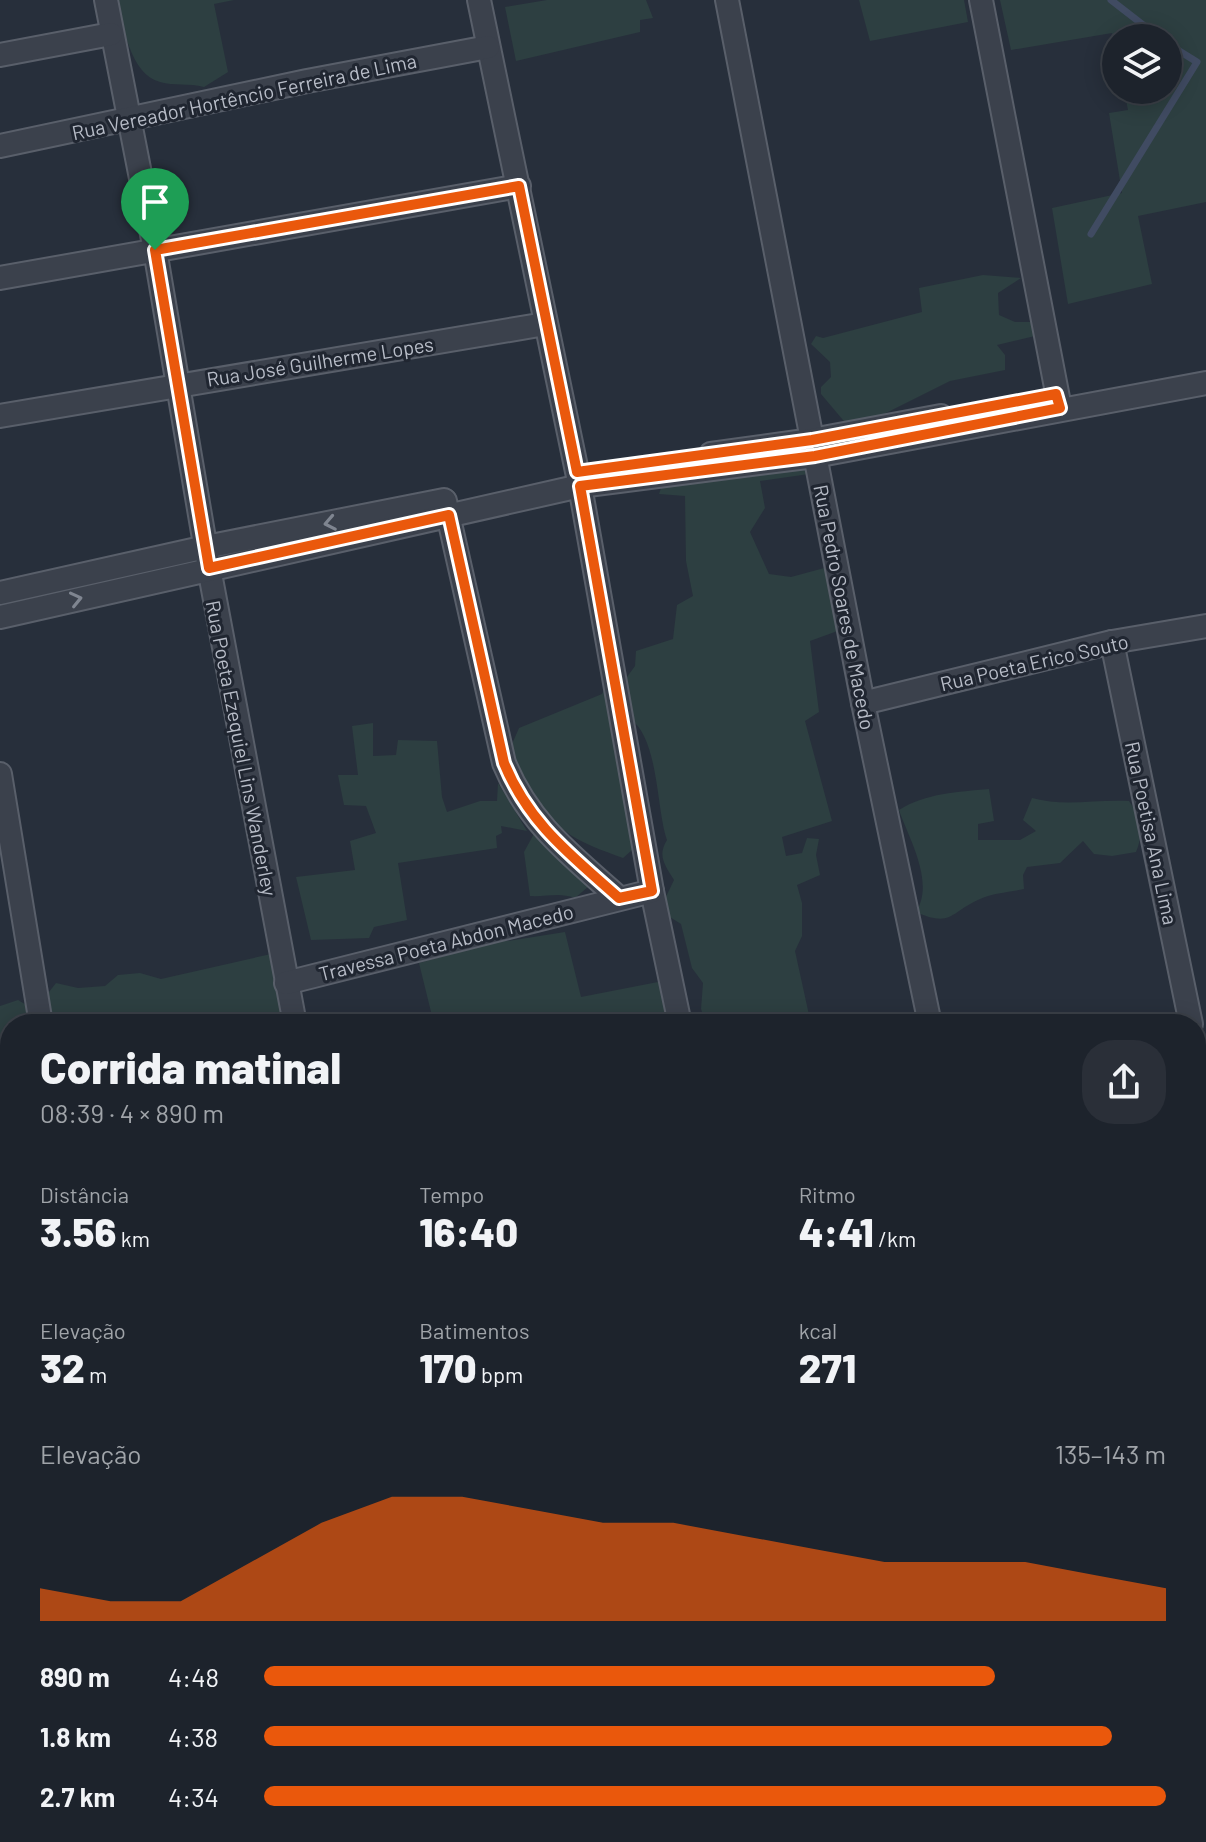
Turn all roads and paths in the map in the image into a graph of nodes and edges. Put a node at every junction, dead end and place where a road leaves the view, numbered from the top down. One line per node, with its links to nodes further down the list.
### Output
1 (106, 0): 5 (street, Rua Poeta Ezequiel Lins Wanderley)
2 (479, 0): 6 (street)
3 (727, 0): 19 (street, Rua Pedro Soares de Macedo)
4 (981, 0): 17 (street)
5 (111, 34): 7 (street); 8 (street, Rua Poeta Ezequiel Lins Wanderley)
6 (488, 47): 8 (street, Rua Vereador Hortêncio Ferreira de Lima); 10 (street)
7 (0, 55)
8 (129, 120): 9 (street, Rua Vereador Hortêncio Ferreira de Lima); 11 (street, Rua Poeta Ezequiel Lins Wanderley)
9 (0, 146)
10 (519, 186): 11 (street); 13 (street)
11 (155, 250): 12 (street); 16 (street, Rua Poeta Ezequiel Lins Wanderley)
12 (0, 278)
13 (545, 324): 16 (street, Rua José Guilherme Lopes); 20 (street)
14 (1206, 368): 17 (street)
15 (1206, 383): 17 (street)
16 (178, 384): 18 (street, Rua José Guilherme Lopes); 22 (street, Rua Poeta Ezequiel Lins Wanderley)
17 (1058, 401): 19 (street)
18 (0, 416)
19 (813, 448): 20 (street); 27 (street, Rua Pedro Soares de Macedo)
20 (578, 479): 21 (street); 29 (street)
21 (447, 508): 22 (street); 30 (street)
22 (207, 557): 23 (street); 24 (street, one-way to 22); 31 (street, Rua Poeta Ezequiel Lins Wanderley)
23 (0, 593)
24 (0, 617)
25 (1206, 626): 26 (street, Rua Poeta Erico Souto)
26 (1112, 642): 27 (street, Rua Poeta Erico Souto); 36 (street, Rua Poetisa Ana Lima)
27 (863, 703): 35 (street, Rua Pedro Soares de Macedo)
28 (0, 774): 32 (street)
29 (652, 891): 30 (street, Travessa Poeta Abdon Macedo); 34 (street)
30 (619, 898): 31 (street, Travessa Poeta Abdon Macedo)
31 (286, 983): 33 (street, Rua Poeta Ezequiel Lins Wanderley)
32 (39, 1014)
33 (293, 1014)
34 (678, 1014)
35 (928, 1014)
36 (1189, 1014)

